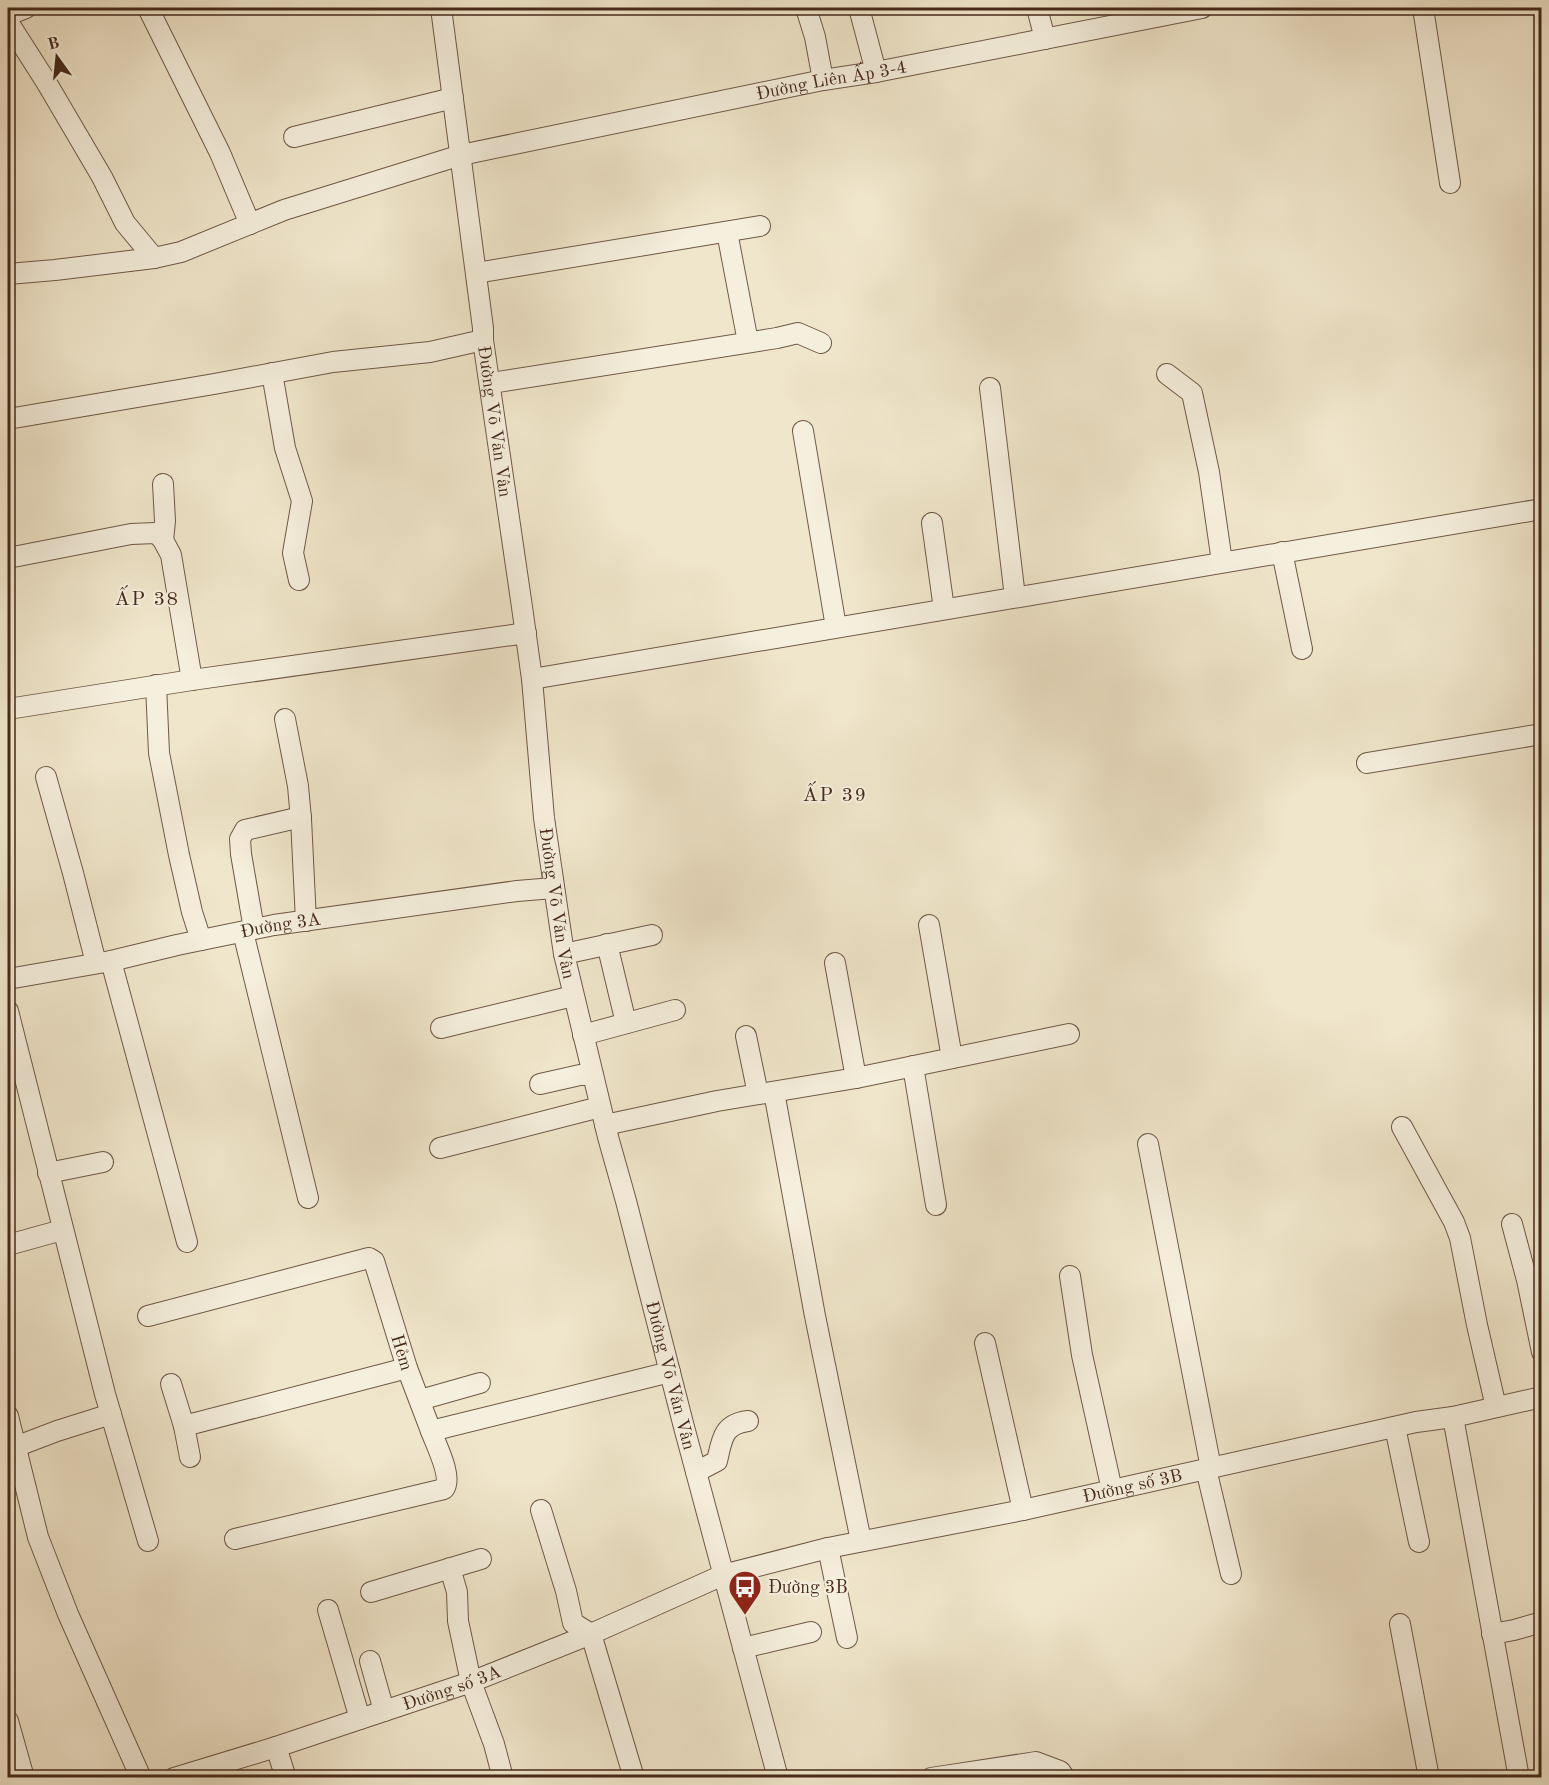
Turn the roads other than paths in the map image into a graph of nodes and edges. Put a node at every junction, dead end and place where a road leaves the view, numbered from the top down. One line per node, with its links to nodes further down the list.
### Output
1 (26, 8): 9 (street)
2 (148, 8): 18 (street)
3 (441, 8): 14 (street, Đường Võ Văn Vân)
4 (806, 8): 13 (street)
5 (859, 8): 12 (street)
6 (1037, 8): 11 (street)
7 (1202, 8): 11 (street, Đường Liên Ấp 3-4)
8 (1423, 8): 17 (street)
9 (8, 15)
10 (8, 22): 21 (street)
11 (1045, 39): 12 (street, Đường Liên Ấp 3-4)
12 (876, 72): 13 (street, Đường Liên Ấp 3-4)
13 (823, 80): 16 (street, Đường Liên Ấp 3-4)
14 (453, 98): 15 (street); 16 (street, Đường Võ Văn Vân)
15 (294, 137)
16 (461, 156): 18 (street, Đường Liên Ấp 3-4); 22 (street, Đường Võ Văn Vân)
17 (1450, 183)
18 (250, 224): 21 (street, Đường Liên Ấp 3-4)
19 (760, 226): 20 (street)
20 (727, 232): 22 (street); 25 (street)
21 (154, 258): 23 (street, Đường Liên Ấp 3-4)
22 (476, 273): 24 (street, Đường Võ Văn Vân)
23 (8, 274)
24 (483, 340): 27 (street); 29 (street, Đường Võ Văn Vân)
25 (748, 342): 26 (street); 29 (street)
26 (821, 343)
27 (272, 373): 31 (street); 40 (street)
28 (1167, 374): 39 (street)
29 (491, 383): 44 (street, Đường Võ Văn Vân)
30 (990, 388): 41 (street)
31 (8, 419)
32 (802, 431): 43 (street)
33 (163, 484): 36 (street)
34 (1542, 509): 37 (street)
35 (932, 524): 42 (street)
36 (163, 540): 38 (street); 47 (street)
37 (1282, 552): 39 (street); 45 (street)
38 (8, 558)
39 (1222, 562): 41 (street)
40 (299, 580)
41 (1015, 597): 42 (street)
42 (944, 609): 43 (street)
43 (836, 627): 46 (street)
44 (526, 633): 46 (street, Đường Võ Văn Vân); 47 (street)
45 (1302, 649)
46 (531, 679): 55 (street, Đường Võ Văn Vân)
47 (192, 680): 48 (street)
48 (156, 686): 49 (street); 60 (street)
49 (8, 709)
50 (285, 719): 54 (street)
51 (1542, 734): 52 (street)
52 (1367, 763)
53 (46, 777): 63 (street)
54 (301, 817): 56 (street); 58 (street)
55 (554, 888): 56 (street, Đường 3A); 62 (street, Đường Võ Văn Vân)
56 (306, 921): 58 (street, Đường 3A)
57 (929, 925): 74 (street)
58 (248, 931): 60 (street, Đường 3A); 86 (street)
59 (652, 935): 61 (street)
60 (201, 940): 63 (street, Đường 3A)
61 (607, 944): 62 (street); 69 (street)
62 (564, 954): 66 (street, Đường Võ Văn Vân)
63 (104, 962): 65 (street, Đường 3A); 90 (street)
64 (835, 963): 77 (street)
65 (8, 979)
66 (573, 996): 70 (street); 72 (street, Đường Võ Văn Vân)
67 (675, 1010): 69 (street)
68 (8, 1011): 85 (street)
69 (626, 1023): 72 (street)
70 (441, 1028)
71 (1069, 1034): 74 (street)
72 (583, 1035): 76 (street, Đường Võ Văn Vân)
73 (746, 1036): 79 (street)
74 (952, 1058): 75 (street)
75 (913, 1066): 77 (street); 87 (street)
76 (592, 1075): 78 (street); 80 (street, Đường Võ Văn Vân)
77 (856, 1078): 79 (street)
78 (540, 1084)
79 (766, 1093): 80 (street); 119 (street)
80 (602, 1116): 83 (street); 97 (street, Đường Võ Văn Vân)
81 (1402, 1127): 102 (street)
82 (1148, 1144): 112 (street)
83 (440, 1148)
84 (103, 1162): 85 (street)
85 (48, 1173): 89 (street)
86 (308, 1198)
87 (936, 1205)
88 (1512, 1224): 95 (street)
89 (62, 1230): 91 (street); 103 (street)
90 (187, 1242)
91 (8, 1245)
92 (1070, 1276): 114 (street)
93 (148, 1316): 96 (street, Hẻm)
94 (986, 1343): 116 (street)
95 (1542, 1352)
96 (407, 1368): 101 (street, Hẻm); 107 (street)
97 (670, 1372): 109 (street); 113 (street, Đường Võ Văn Vân)
98 (480, 1383): 101 (street)
99 (171, 1384): 107 (street)
100 (1542, 1397): 102 (street, Đường số 3B)
101 (420, 1400): 109 (street, Hẻm)
102 (1496, 1407): 105 (street, Đường số 3B)
103 (111, 1414): 110 (street); 118 (street)
104 (8, 1416): 110 (street)
105 (1453, 1417): 108 (street, Đường số 3B); 132 (street)
106 (748, 1421): 113 (street)
107 (184, 1426): 111 (street)
108 (1395, 1427): 112 (street, Đường số 3B); 120 (street)
109 (430, 1431): 117 (street, Hẻm)
110 (15, 1447): 142 (street)
111 (190, 1458)
112 (1208, 1469): 114 (street, Đường số 3B); 124 (street)
113 (696, 1472): 125 (street, Đường Võ Văn Vân)
114 (1112, 1490): 116 (street, Đường số 3B)
115 (542, 1510): 131 (street)
116 (1023, 1510): 119 (street, Đường số 3B)
117 (235, 1539)
118 (148, 1541)
119 (861, 1541): 121 (street, Đường số 3B)
120 (1419, 1542)
121 (828, 1548): 125 (street, Đường số 3B); 133 (street)
122 (481, 1559): 123 (street)
123 (450, 1568): 126 (street); 136 (street)
124 (1231, 1574)
125 (723, 1575): 131 (street, Đường số 3A); 134 (street, Đường Võ Văn Vân)
126 (371, 1592)
127 (328, 1610): 138 (street)
128 (1542, 1622): 132 (street)
129 (1400, 1624): 150 (street)
130 (811, 1632): 134 (street)
131 (591, 1634): 136 (street, Đường số 3A); 146 (street)
132 (1492, 1634): 151 (street)
133 (847, 1638)
134 (743, 1648): 147 (street, Đường Võ Văn Vân)
135 (370, 1660): 137 (street)
136 (471, 1682): 137 (street, Đường số 3A); 145 (street)
137 (384, 1711): 138 (street, Đường số 3A)
138 (360, 1719): 140 (street, Đường số 3A)
139 (8, 1721): 141 (street)
140 (276, 1746): 143 (street, Đường số 3A); 144 (street)
141 (24, 1778)
142 (141, 1778)
143 (174, 1778)
144 (286, 1778)
145 (503, 1778)
146 (634, 1778)
147 (778, 1778)
148 (931, 1778): 149 (street)
149 (1065, 1778)
150 (1429, 1778)
151 (1519, 1778)

